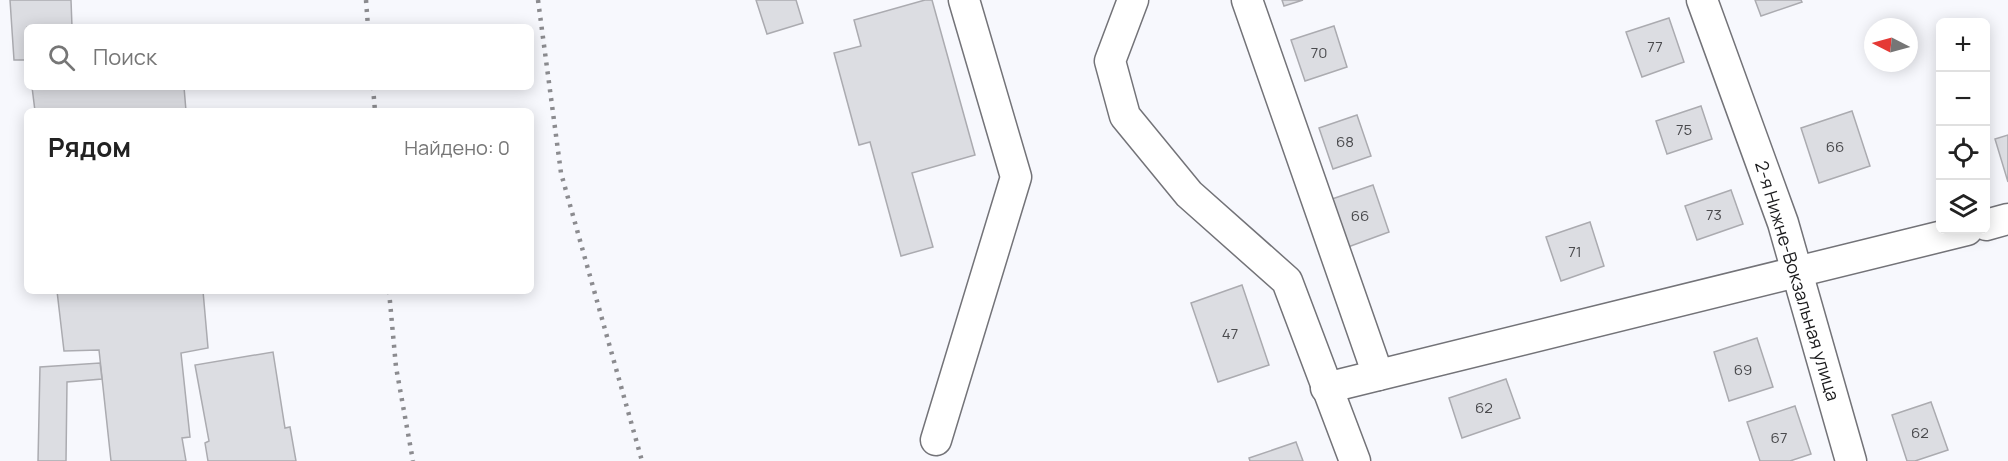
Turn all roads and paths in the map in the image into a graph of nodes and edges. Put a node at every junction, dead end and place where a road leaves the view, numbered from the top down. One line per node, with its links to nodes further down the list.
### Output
1 (964, 0): 11 (street)
2 (1133, 0): 10 (street)
3 (1247, 0): 9 (street)
4 (1702, 0): 8 (street, 2-я Нижне-Вокзальная улица)
5 (2008, 219): 6 (street)
6 (1990, 224)
7 (1951, 234): 8 (street)
8 (1797, 272): 9 (street); 13 (street, 2-я Нижне-Вокзальная улица)
9 (1378, 375): 10 (street)
10 (1326, 388): 12 (street)
11 (936, 440)
12 (1355, 461)
13 (1851, 461)

